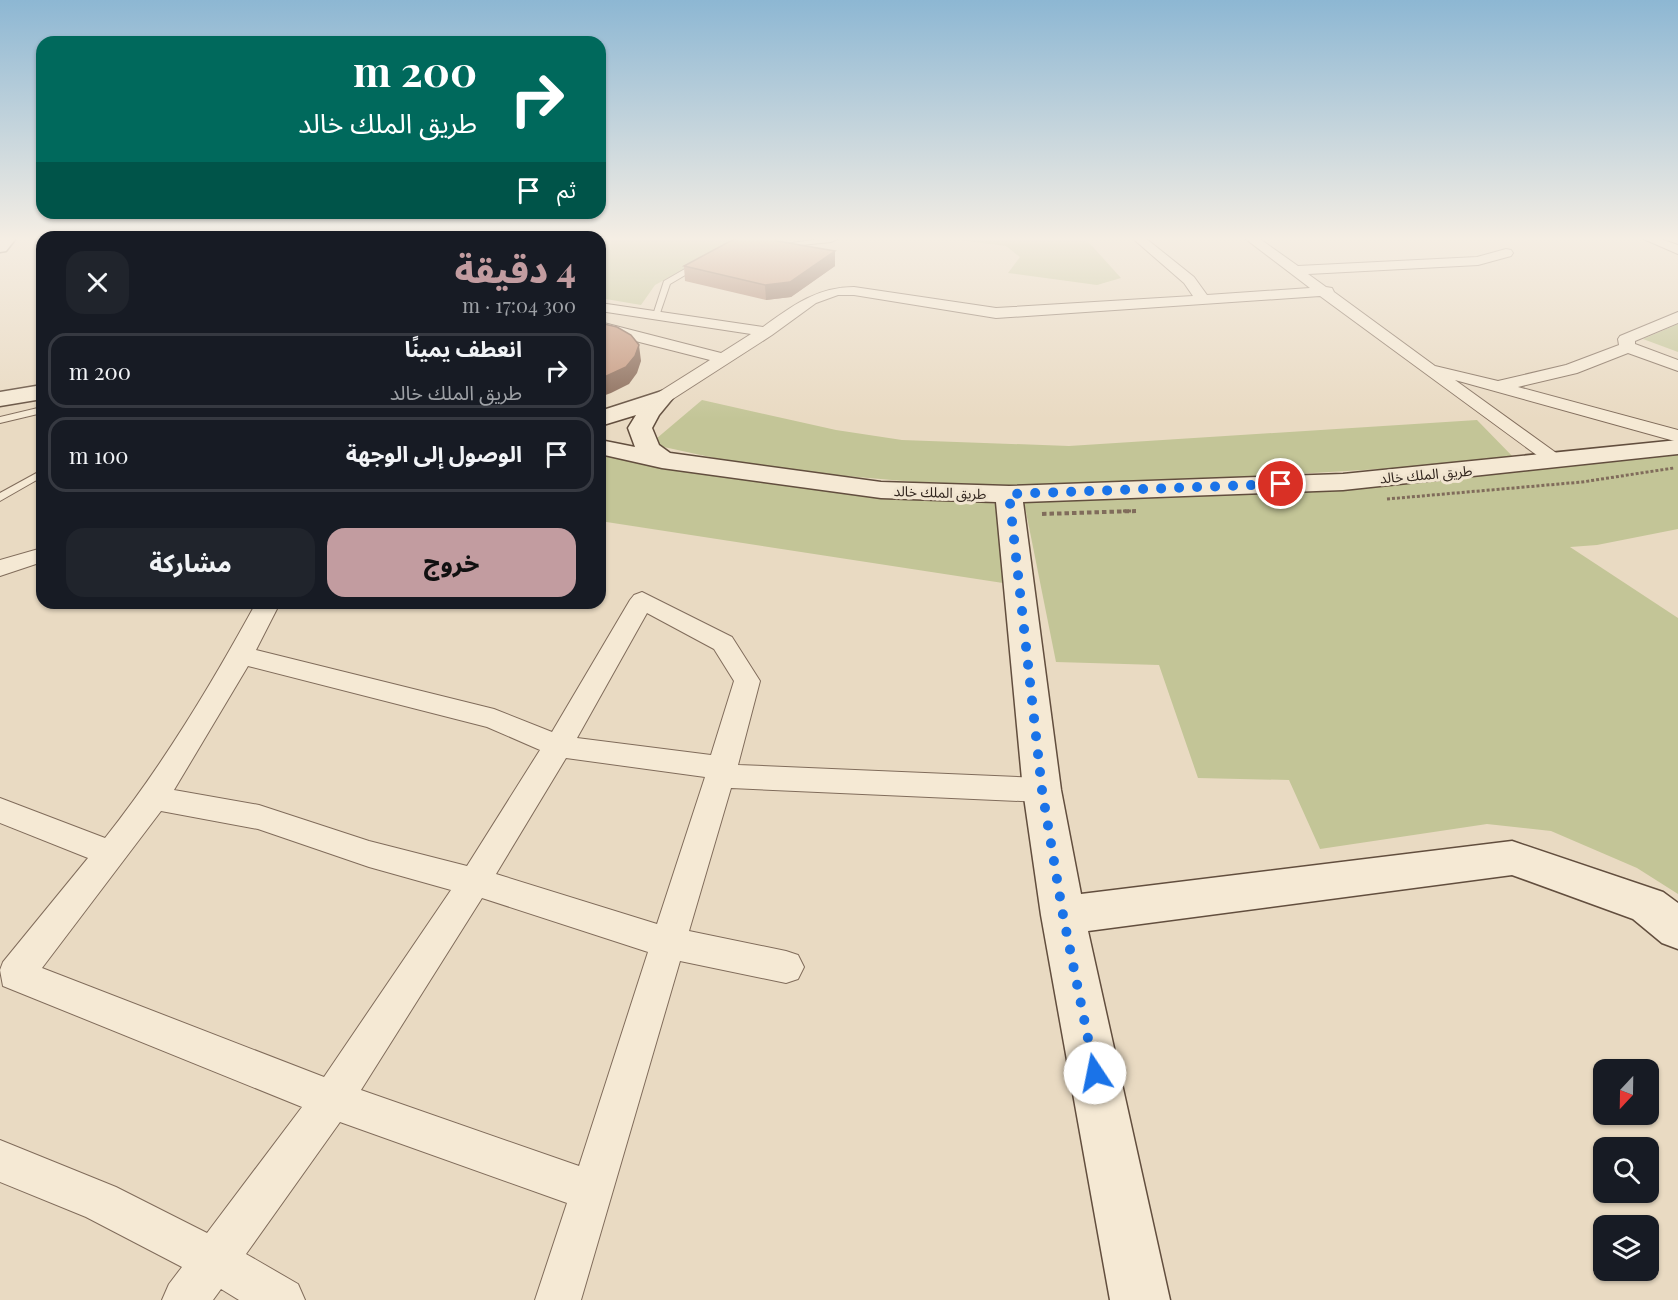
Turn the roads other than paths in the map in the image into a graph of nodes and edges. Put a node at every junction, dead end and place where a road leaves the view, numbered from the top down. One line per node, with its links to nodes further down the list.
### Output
1 (662, 298): 8 (lane)
2 (817, 298): 11 (street)
3 (897, 298): 6 (street)
4 (1224, 298): 6 (street)
5 (1335, 298): 15 (street)
6 (1203, 299)
7 (606, 308): 8 (street)
8 (655, 315): 11 (street)
9 (1678, 317): 12 (street)
10 (606, 329): 13 (street)
11 (766, 332): 13 (street)
12 (1628, 346): 14 (street); 16 (street)
13 (723, 359): 19 (street)
14 (1678, 366)
15 (1428, 367): 16 (street); 27 (street)
16 (1501, 385): 23 (street)
17 (36, 392): 18 (street)
18 (0, 398)
19 (662, 398): 21 (street); 26 (street)
20 (36, 411): 22 (lane)
21 (606, 417)
22 (0, 420)
23 (1678, 436)
24 (1678, 447): 27 (street, طريق الملك خالد)
25 (606, 448): 26 (street, طريق الملك خالد)
26 (662, 460): 29 (street, طريق الملك خالد)
27 (1556, 460): 29 (street, طريق الملك خالد)
28 (36, 477): 30 (lane)
29 (1009, 494): 37 (street)
30 (0, 498)
31 (36, 557): 32 (street)
32 (0, 569)
33 (265, 609): 34 (street)
34 (240, 655): 35 (street); 38 (street)
35 (558, 746): 36 (street); 36 (street); 41 (street)
36 (722, 772): 37 (street); 44 (street)
37 (1042, 790): 42 (street)
38 (154, 798): 40 (street); 41 (street)
39 (0, 810): 40 (street)
40 (110, 853): 46 (street)
41 (475, 882): 44 (street); 47 (street)
42 (1063, 915): 43 (street); 54 (street)
43 (1678, 929)
44 (668, 943): 45 (street); 49 (street)
45 (786, 967)
46 (8, 977): 47 (street)
47 (332, 1100): 49 (street); 50 (street)
48 (0, 1161): 50 (street)
49 (591, 1191): 53 (street)
50 (214, 1260): 51 (street); 52 (street)
51 (185, 1300)
52 (282, 1300)
53 (558, 1300)
54 (1140, 1300)

